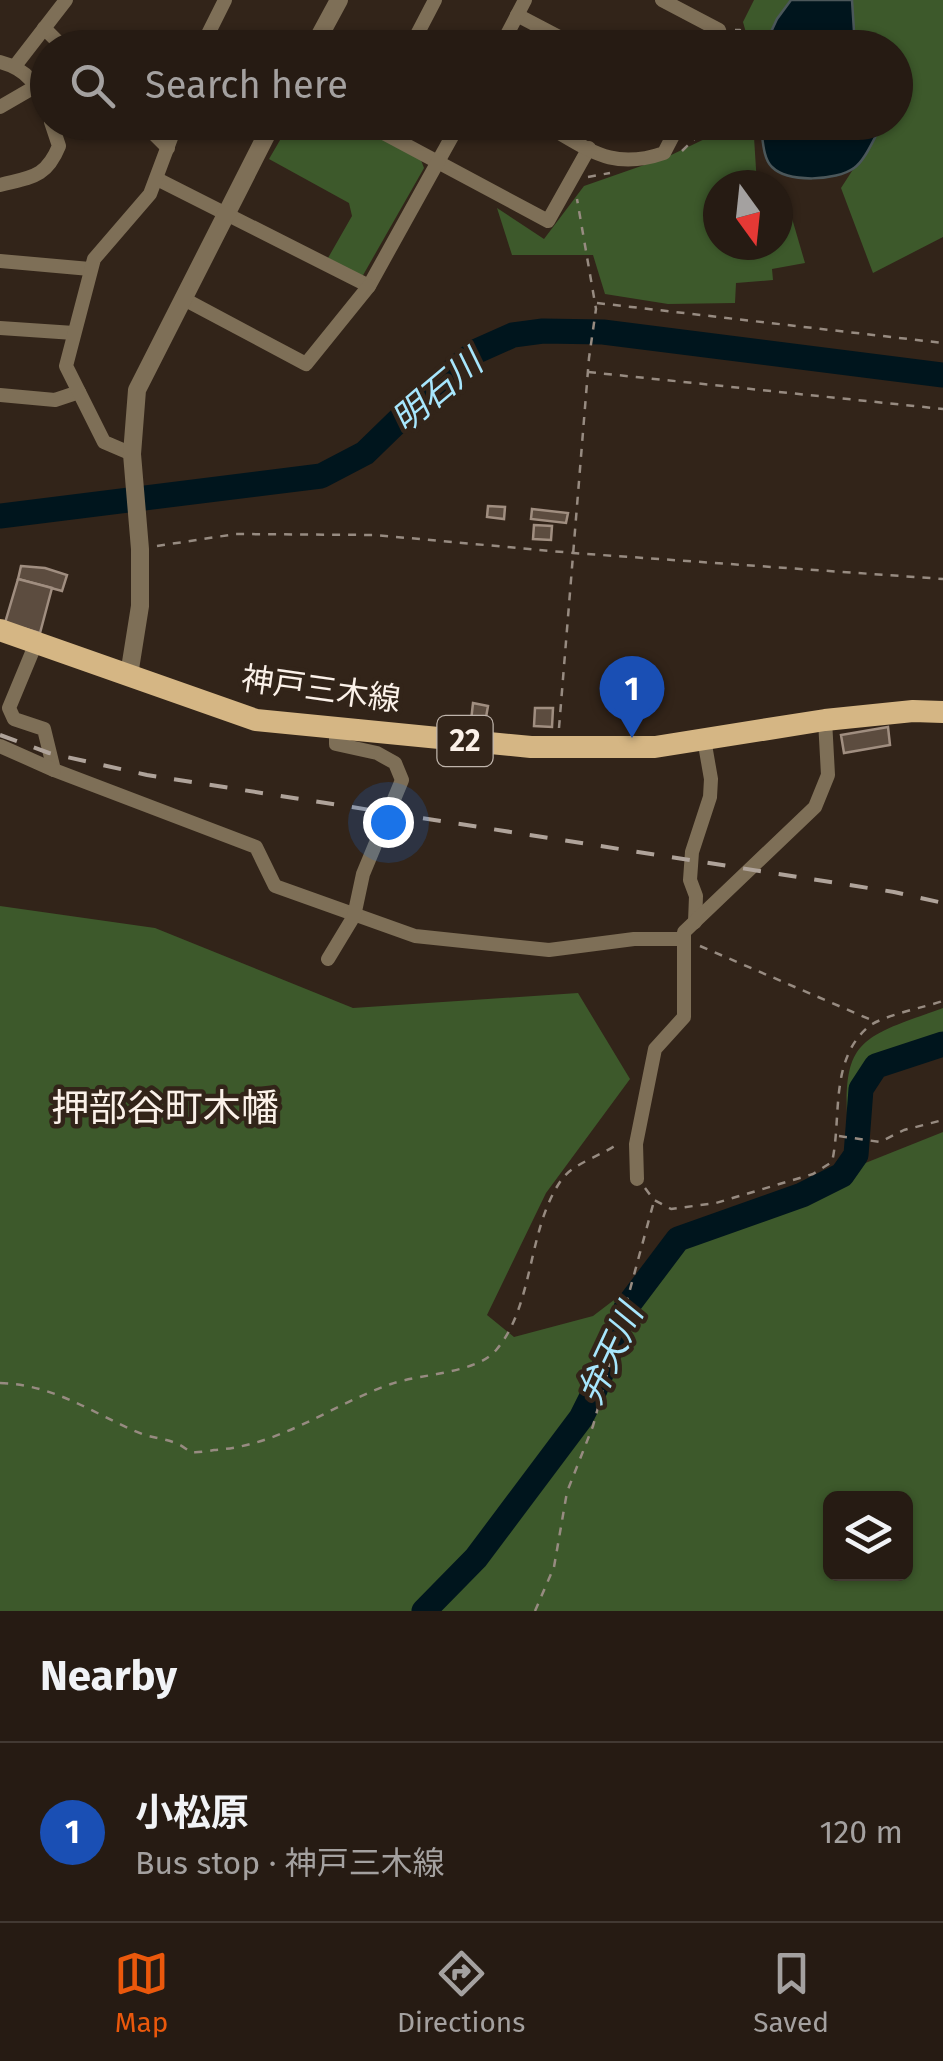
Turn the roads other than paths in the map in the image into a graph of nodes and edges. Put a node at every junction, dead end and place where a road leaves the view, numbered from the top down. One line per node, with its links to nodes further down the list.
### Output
1 (66, 0): 8 (street)
2 (226, 0): 9 (street)
3 (339, 0): 10 (street)
4 (435, 0): 11 (street)
5 (524, 0): 7 (street)
6 (662, 0): 14 (street)
7 (517, 15): 12 (street); 13 (street)
8 (44, 28)
9 (213, 30)
10 (323, 30)
11 (419, 30)
12 (509, 30)
13 (546, 30)
14 (718, 30)
15 (30, 42): 16 (street)
16 (7, 64): 17 (street)
17 (30, 79)
18 (30, 89): 19 (street)
19 (0, 107)
20 (58, 140): 32 (street)
21 (160, 140): 28 (street)
22 (171, 140): 28 (street)
23 (264, 140): 33 (street)
24 (398, 140): 30 (street)
25 (450, 140): 30 (street)
26 (575, 140): 29 (street)
27 (671, 140): 29 (street)
28 (168, 148): 31 (street)
29 (590, 148): 30 (street)
30 (437, 162): 36 (street)
31 (157, 178): 33 (street); 35 (street)
32 (0, 186)
33 (227, 212): 36 (street); 37 (street)
34 (0, 261): 35 (street)
35 (90, 269): 39 (street)
36 (369, 286): 37 (street)
37 (182, 298): 42 (street)
38 (0, 328): 39 (street)
39 (74, 333): 40 (street)
40 (79, 392): 41 (street); 42 (street)
41 (0, 395)
42 (132, 454): 45 (street)
43 (0, 630): 44 (main road, 神戸三木線 / 22)
44 (36, 643): 45 (main road, 神戸三木線 / 22); 51 (street)
45 (129, 675): 48 (main road, 神戸三木線 / 22)
46 (943, 712): 47 (main road, 神戸三木線 / 22)
47 (825, 720): 49 (main road, 神戸三木線 / 22); 53 (street)
48 (336, 728): 49 (main road, 神戸三木線 / 22); 52 (street)
49 (704, 739): 53 (street)
50 (0, 746): 51 (street)
51 (54, 770): 52 (street)
52 (354, 916): 54 (street); 55 (street)
53 (694, 922): 54 (street)
54 (684, 938): 56 (street)
55 (328, 959)
56 (638, 1179)

